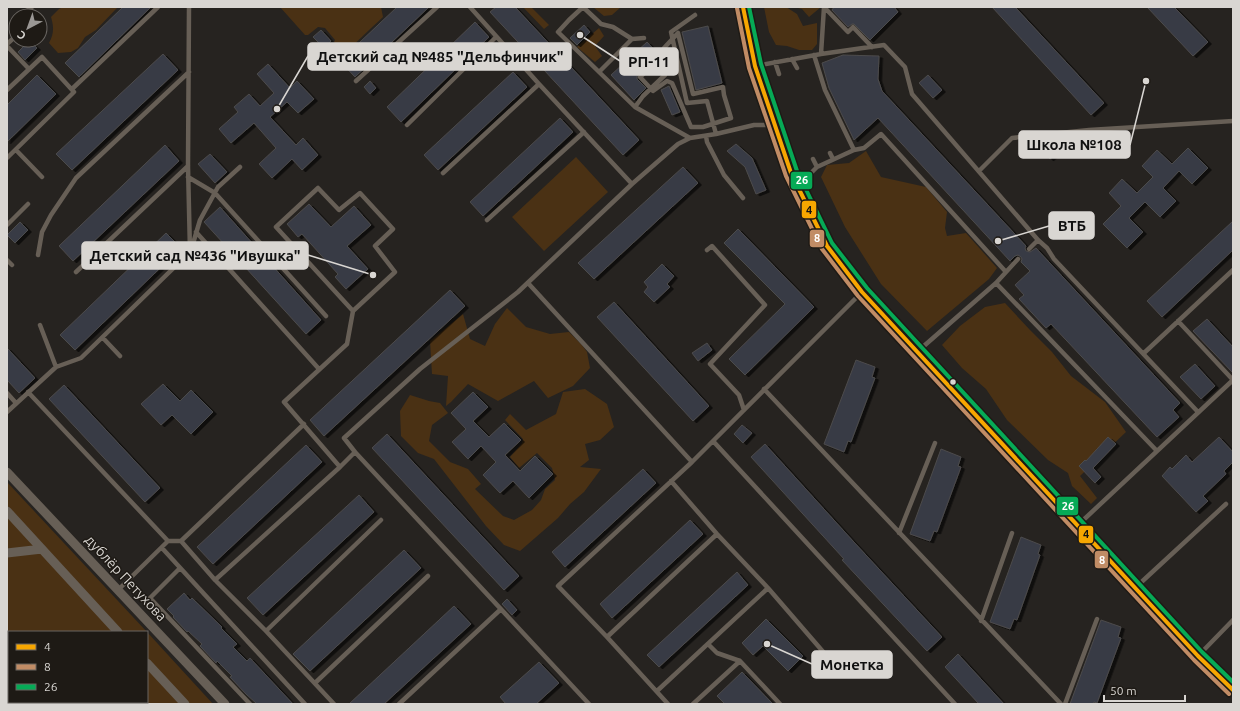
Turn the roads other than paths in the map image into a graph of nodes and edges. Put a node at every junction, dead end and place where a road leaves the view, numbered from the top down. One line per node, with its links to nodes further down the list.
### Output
1 (158, 7): 27 (lane)
2 (189, 7): 22 (lane)
3 (437, 7): 25 (lane)
4 (470, 7): 8 (lane)
5 (742, 7): 19 (street)
6 (824, 7): 13 (lane); 14 (lane)
7 (695, 15): 11 (lane)
8 (496, 37): 26 (lane); 33 (lane)
9 (644, 38): 10 (lane)
10 (632, 39): 23 (lane); 23 (lane)
11 (673, 39): 28 (lane); 32 (lane); 32 (lane)
12 (7, 45): 21 (lane)
13 (872, 47): 14 (lane); 48 (lane)
14 (821, 54): 15 (lane)
15 (814, 55): 16 (lane); 40 (lane)
16 (792, 59): 18 (lane); 20 (lane)
17 (665, 61): 28 (lane)
18 (775, 62): 19 (lane); 24 (lane)
19 (754, 66): 34 (street)
20 (797, 68)
21 (29, 69): 27 (lane); 29 (lane)
22 (189, 72): 45 (lane); 64 (lane)
23 (599, 72): 30 (lane)
24 (779, 74)
25 (356, 81)
26 (539, 84): 35 (lane); 49 (lane)
27 (72, 89): 39 (lane)
28 (651, 89): 30 (lane); 32 (lane)
29 (7, 90)
30 (635, 107): 38 (lane)
31 (1233, 121): 48 (lane)
32 (713, 124): 36 (lane)
33 (408, 125)
34 (774, 125): 36 (lane); 53 (street)
35 (584, 132): 52 (lane); 57 (lane)
36 (716, 134): 37 (lane)
37 (706, 136): 38 (lane); 55 (lane)
38 (690, 138): 52 (lane)
39 (16, 150): 42 (lane); 50 (lane)
40 (854, 150): 44 (lane); 70 (lane)
41 (830, 153): 44 (lane)
42 (7, 158)
43 (813, 159): 47 (lane)
44 (834, 160): 47 (lane)
45 (188, 166): 51 (lane); 69 (lane)
46 (240, 167): 54 (lane)
47 (817, 167): 53 (lane)
48 (979, 171): 60 (lane)
49 (443, 174)
50 (42, 177)
51 (188, 177): 54 (lane); 63 (lane)
52 (632, 184): 71 (lane)
53 (798, 186): 73 (street)
54 (215, 193): 59 (lane); 75 (lane)
55 (744, 198)
56 (28, 204): 58 (lane)
57 (487, 220)
58 (7, 225)
59 (196, 232): 63 (lane); 83 (lane)
60 (1038, 240): 61 (lane); 80 (lane)
61 (1029, 249)
62 (707, 250): 88 (lane)
63 (190, 252): 78 (lane)
64 (38, 256)
65 (1018, 259): 70 (lane)
66 (7, 260): 67 (lane)
67 (12, 265)
68 (1233, 270): 76 (lane)
69 (76, 272)
70 (1006, 272): 72 (lane)
71 (528, 283): 95 (lane); 96 (lane)
72 (996, 283): 79 (lane); 94 (lane)
73 (862, 292): 79 (street); 84 (lane)
74 (353, 311): 74 (lane); 83 (lane)
75 (326, 316)
76 (1178, 321): 80 (lane); 90 (lane)
77 (40, 325): 82 (lane)
78 (103, 338): 81 (lane); 82 (lane)
79 (917, 352): 103 (street)
80 (1144, 353): 90 (lane)
81 (120, 356)
82 (56, 367): 85 (lane)
83 (320, 369): 91 (lane)
84 (764, 389): 88 (lane); 104 (lane)
85 (28, 392): 87 (lane); 107 (lane)
86 (7, 393): 87 (lane)
87 (16, 403): 89 (lane)
88 (744, 410): 92 (lane)
89 (7, 412)
90 (1198, 412): 94 (lane)
91 (304, 424): 97 (lane); 108 (lane)
92 (713, 441): 96 (lane); 143 (lane)
93 (934, 443): 104 (lane)
94 (1157, 451): 103 (lane)
95 (355, 452): 97 (lane); 118 (lane)
96 (692, 462): 99 (lane)
97 (340, 467): 114 (lane)
98 (7, 472): 117 (street, дублёр Петухова)
99 (671, 481): 106 (lane); 124 (lane)
100 (1226, 504): 116 (lane)
101 (7, 512): 110 (street)
102 (381, 520): 122 (lane)
103 (1078, 525): 116 (street)
104 (899, 533): 120 (lane)
105 (1012, 533): 120 (lane)
106 (717, 534): 115 (lane); 124 (lane)
107 (168, 541): 108 (lane); 109 (lane)
108 (181, 541): 114 (lane)
109 (162, 548): 112 (lane); 117 (lane)
110 (42, 549): 111 (street); 123 (street)
111 (7, 553)
112 (180, 568): 135 (lane); 136 (lane)
113 (428, 576): 130 (lane)
114 (215, 580): 122 (lane)
115 (768, 588): 125 (lane); 126 (lane)
116 (1135, 588): 127 (street)
117 (118, 590): 134 (street, дублёр Петухова)
118 (500, 610): 138 (lane); 139 (lane)
119 (1097, 619): 145 (lane)
120 (981, 620): 144 (lane)
121 (1233, 620): 127 (lane)
122 (266, 630): 130 (lane)
123 (117, 631)
124 (607, 637): 132 (lane)
125 (708, 644): 128 (lane); 132 (lane)
126 (825, 654)
127 (1198, 656): 131 (street)
128 (740, 661): 141 (lane); 142 (lane)
129 (148, 664): 133 (street)
130 (314, 683): 137 (lane)
131 (1233, 690)
132 (657, 691): 140 (lane)
133 (185, 704)
134 (225, 704)
135 (250, 704)
136 (305, 704)
137 (334, 704)
138 (399, 704)
139 (589, 704)
140 (668, 704)
141 (693, 704)
142 (780, 704)
143 (955, 704)
144 (1061, 704)
145 (1065, 704)

